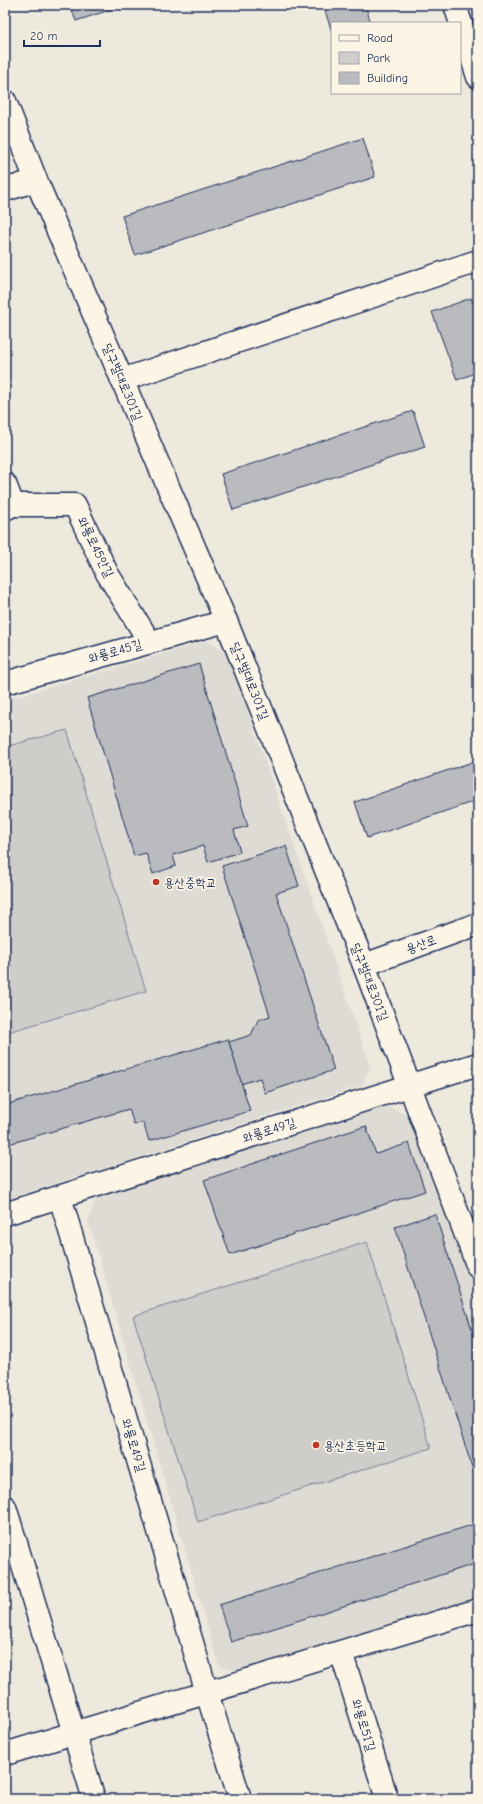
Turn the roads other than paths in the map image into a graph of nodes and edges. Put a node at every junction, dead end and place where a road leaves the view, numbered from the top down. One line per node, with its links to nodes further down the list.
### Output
1 (455, 5): 2 (street)
2 (461, 22)
3 (461, 23): 4 (street)
4 (478, 75)
5 (5, 101): 6 (street, 달구벌대로301길)
6 (36, 180): 7 (street); 9 (street, 달구벌대로301길)
7 (5, 190)
8 (478, 261): 9 (street)
9 (122, 380): 12 (street, 달구벌대로301길)
10 (5, 484): 11 (street, 와룡로45안길)
11 (9, 507): 13 (street, 와룡로45안길)
12 (226, 621): 13 (street, 와룡로45길); 16 (street, 달구벌대로301길)
13 (149, 642): 14 (street, 와룡로45길)
14 (5, 683)
15 (478, 924): 16 (street, 용산로)
16 (364, 965): 18 (street, 달구벌대로301길)
17 (478, 1064): 18 (street, 와룡로49길)
18 (409, 1086): 19 (street, 와룡로49길); 21 (street, 달구벌대로301길)
19 (60, 1197): 20 (street, 와룡로49길); 25 (street, 와룡로49길)
20 (5, 1214)
21 (478, 1267)
22 (5, 1507): 26 (street)
23 (478, 1610): 24 (street)
24 (341, 1652): 25 (street); 30 (street, 와룡로51길)
25 (207, 1693): 26 (street); 29 (street)
26 (74, 1733): 27 (street); 28 (street)
27 (5, 1754)
28 (94, 1799)
29 (240, 1799)
30 (387, 1799)

